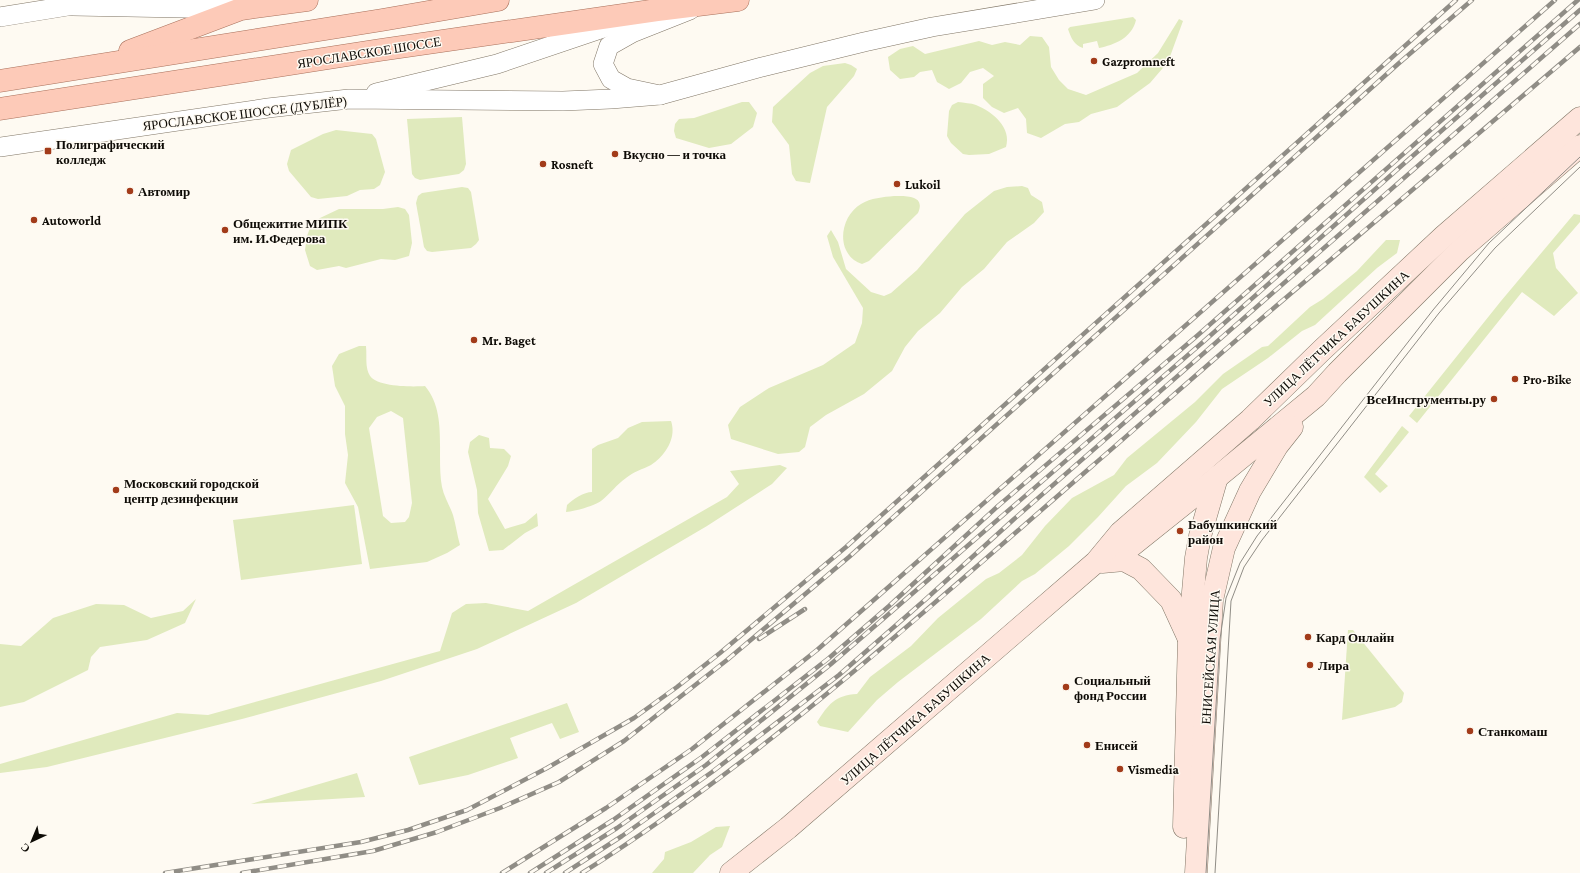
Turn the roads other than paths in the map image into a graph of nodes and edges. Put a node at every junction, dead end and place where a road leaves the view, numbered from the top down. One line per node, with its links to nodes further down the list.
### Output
1 (103, 0): 7 (street)
2 (307, 0): 8 (main road)
3 (498, 0): 11 (main road)
4 (738, 0): 6 (main road, ЯРОСЛАВСКОЕ ШОССЕ)
5 (1095, 0): 13 (street, ЯРОСЛАВСКОЕ ШОССЕ (ДУБЛЁР))
6 (703, 5): 9 (main road, ЯРОСЛАВСКОЕ ШОССЕ); 13 (street)
7 (72, 6): 8 (street); 10 (street)
8 (241, 9): 11 (main road)
9 (657, 10): 14 (street); 15 (main road, ЯРОСЛАВСКОЕ ШОССЕ)
10 (0, 17)
11 (86, 67): 12 (main road)
12 (0, 81)
13 (660, 95): 14 (street, ЯРОСЛАВСКОЕ ШОССЕ (ДУБЛЁР))
14 (349, 99): 18 (street, ЯРОСЛАВСКОЕ ШОССЕ (ДУБЛЁР))
15 (0, 109)
16 (1580, 118): 20 (main road, УЛИЦА ЛЁТЧИКА БАБУШКИНА)
17 (1580, 146): 19 (main road, УЛИЦА ЛЁТЧИКА БАБУШКИНА)
18 (0, 147)
19 (1316, 396): 21 (main road, УЛИЦА ЛЁТЧИКА БАБУШКИНА); 26 (main road, ЕНИСЕЙСКАЯ УЛИЦА)
20 (1250, 420): 21 (main road, ЕНИСЕЙСКАЯ УЛИЦА); 22 (main road, УЛИЦА ЛЁТЧИКА БАБУШКИНА)
21 (1215, 479): 22 (main road, УЛИЦА ЛЁТЧИКА БАБУШКИНА); 23 (main road, ЕНИСЕЙСКАЯ УЛИЦА)
22 (1096, 562): 23 (main road); 24 (main road, УЛИЦА ЛЁТЧИКА БАБУШКИНА)
23 (1189, 638): 25 (main road, ЕНИСЕЙСКАЯ УЛИЦА)
24 (731, 873)
25 (1183, 873)
26 (1196, 873)

